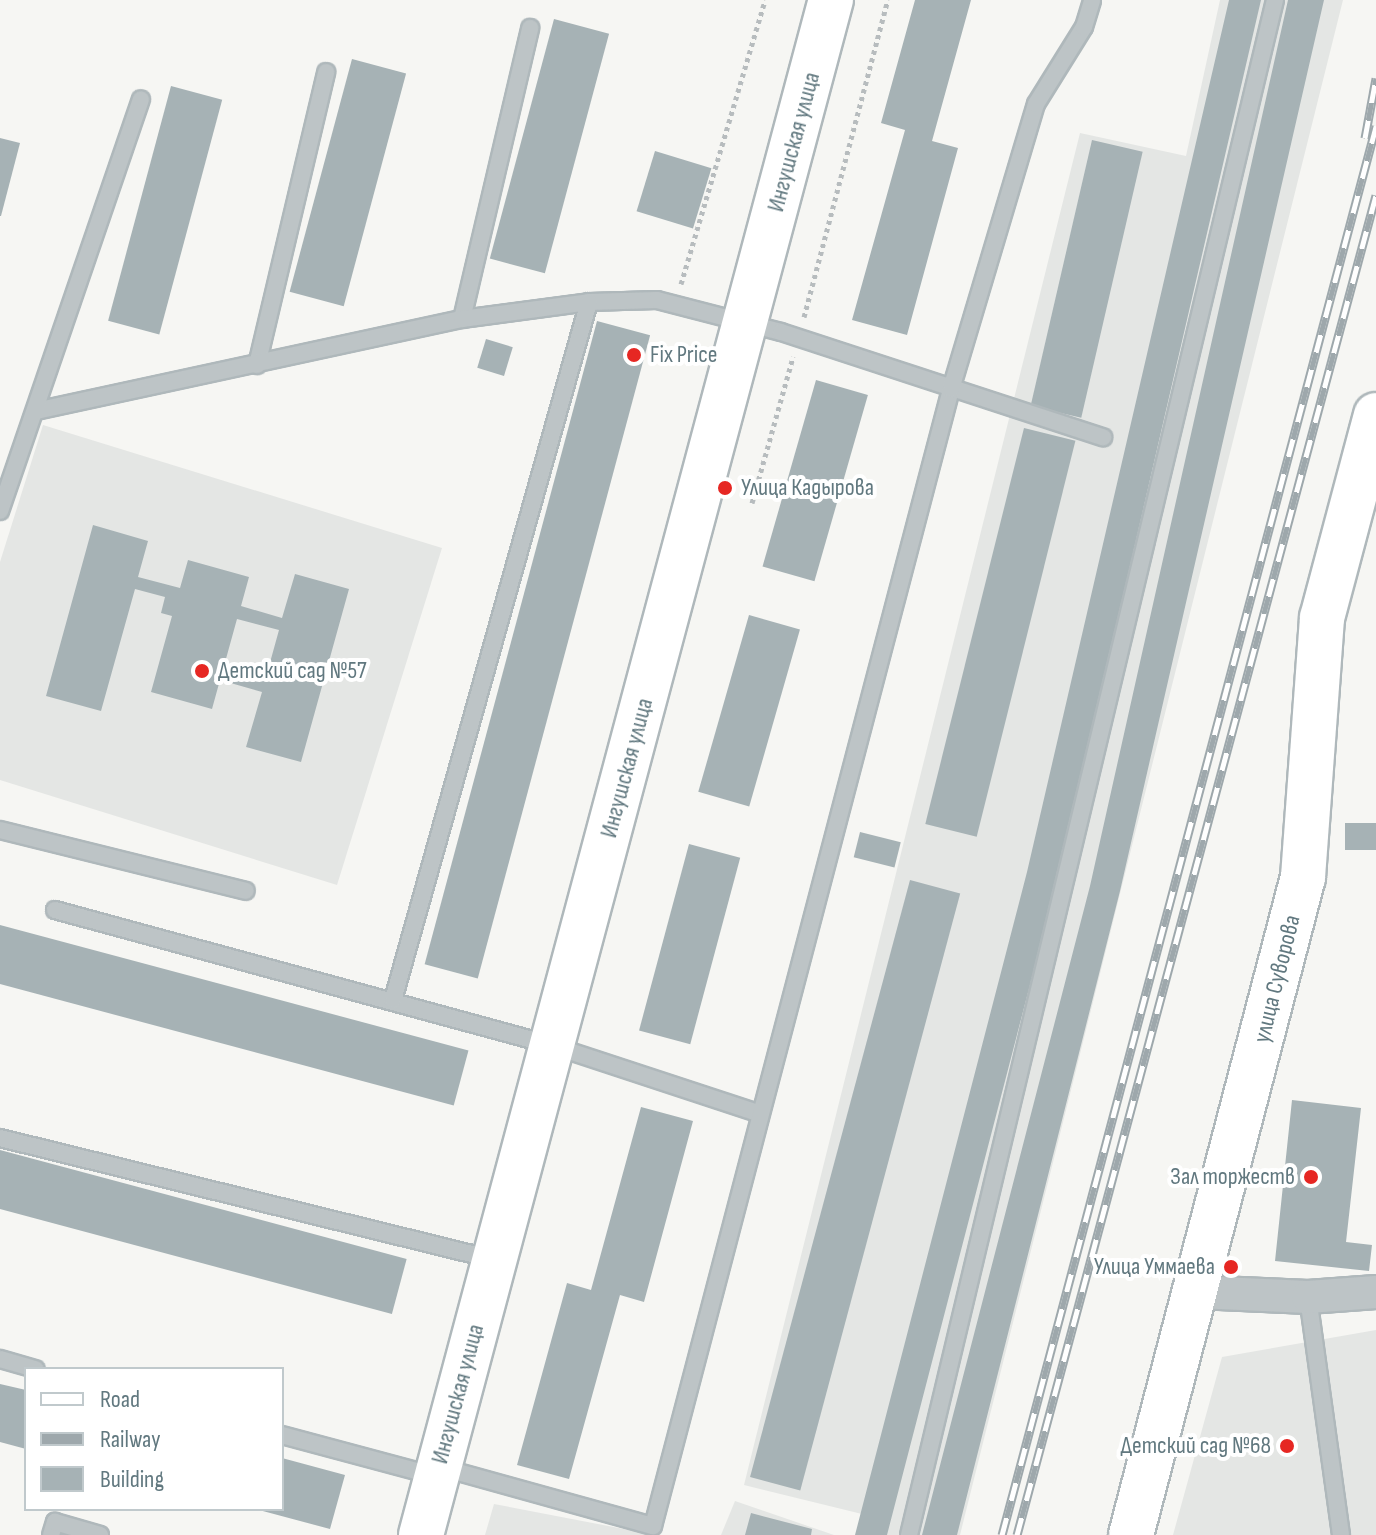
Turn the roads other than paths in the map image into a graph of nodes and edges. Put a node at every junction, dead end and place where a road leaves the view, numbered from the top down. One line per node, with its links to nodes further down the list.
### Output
1 (831, 0): 9 (street, Ингушская улица)
2 (1092, 0): 11 (lane)
3 (1275, 0): 34 (lane)
4 (530, 28): 8 (lane)
5 (326, 72): 10 (lane)
6 (141, 100): 12 (lane)
7 (589, 302): 8 (lane); 9 (lane); 19 (lane)
8 (462, 319): 10 (lane)
9 (746, 324): 11 (lane); 20 (street, Ингушская улица)
10 (257, 365): 12 (lane)
11 (951, 389): 14 (lane); 21 (lane)
12 (36, 411): 15 (lane)
13 (1376, 415): 24 (street, улица Суворова)
14 (1103, 437)
15 (0, 511)
16 (0, 830): 17 (lane)
17 (246, 891)
18 (55, 910): 19 (lane)
19 (393, 1000): 20 (lane)
20 (551, 1045): 21 (lane); 23 (street, Ингушская улица)
21 (758, 1113): 30 (lane)
22 (0, 1138): 23 (lane)
23 (495, 1260): 30 (street, Ингушская улица)
24 (1197, 1292): 26 (street); 35 (street, улица Суворова)
25 (1376, 1292): 26 (street)
26 (1308, 1297): 36 (lane)
27 (0, 1359): 28 (lane)
28 (29, 1367)
29 (284, 1435): 30 (lane)
30 (438, 1471): 33 (street, Ингушская улица)
31 (51, 1535): 32 (lane)
32 (100, 1535)
33 (421, 1535)
34 (909, 1535)
35 (1131, 1535)
36 (1341, 1535)

